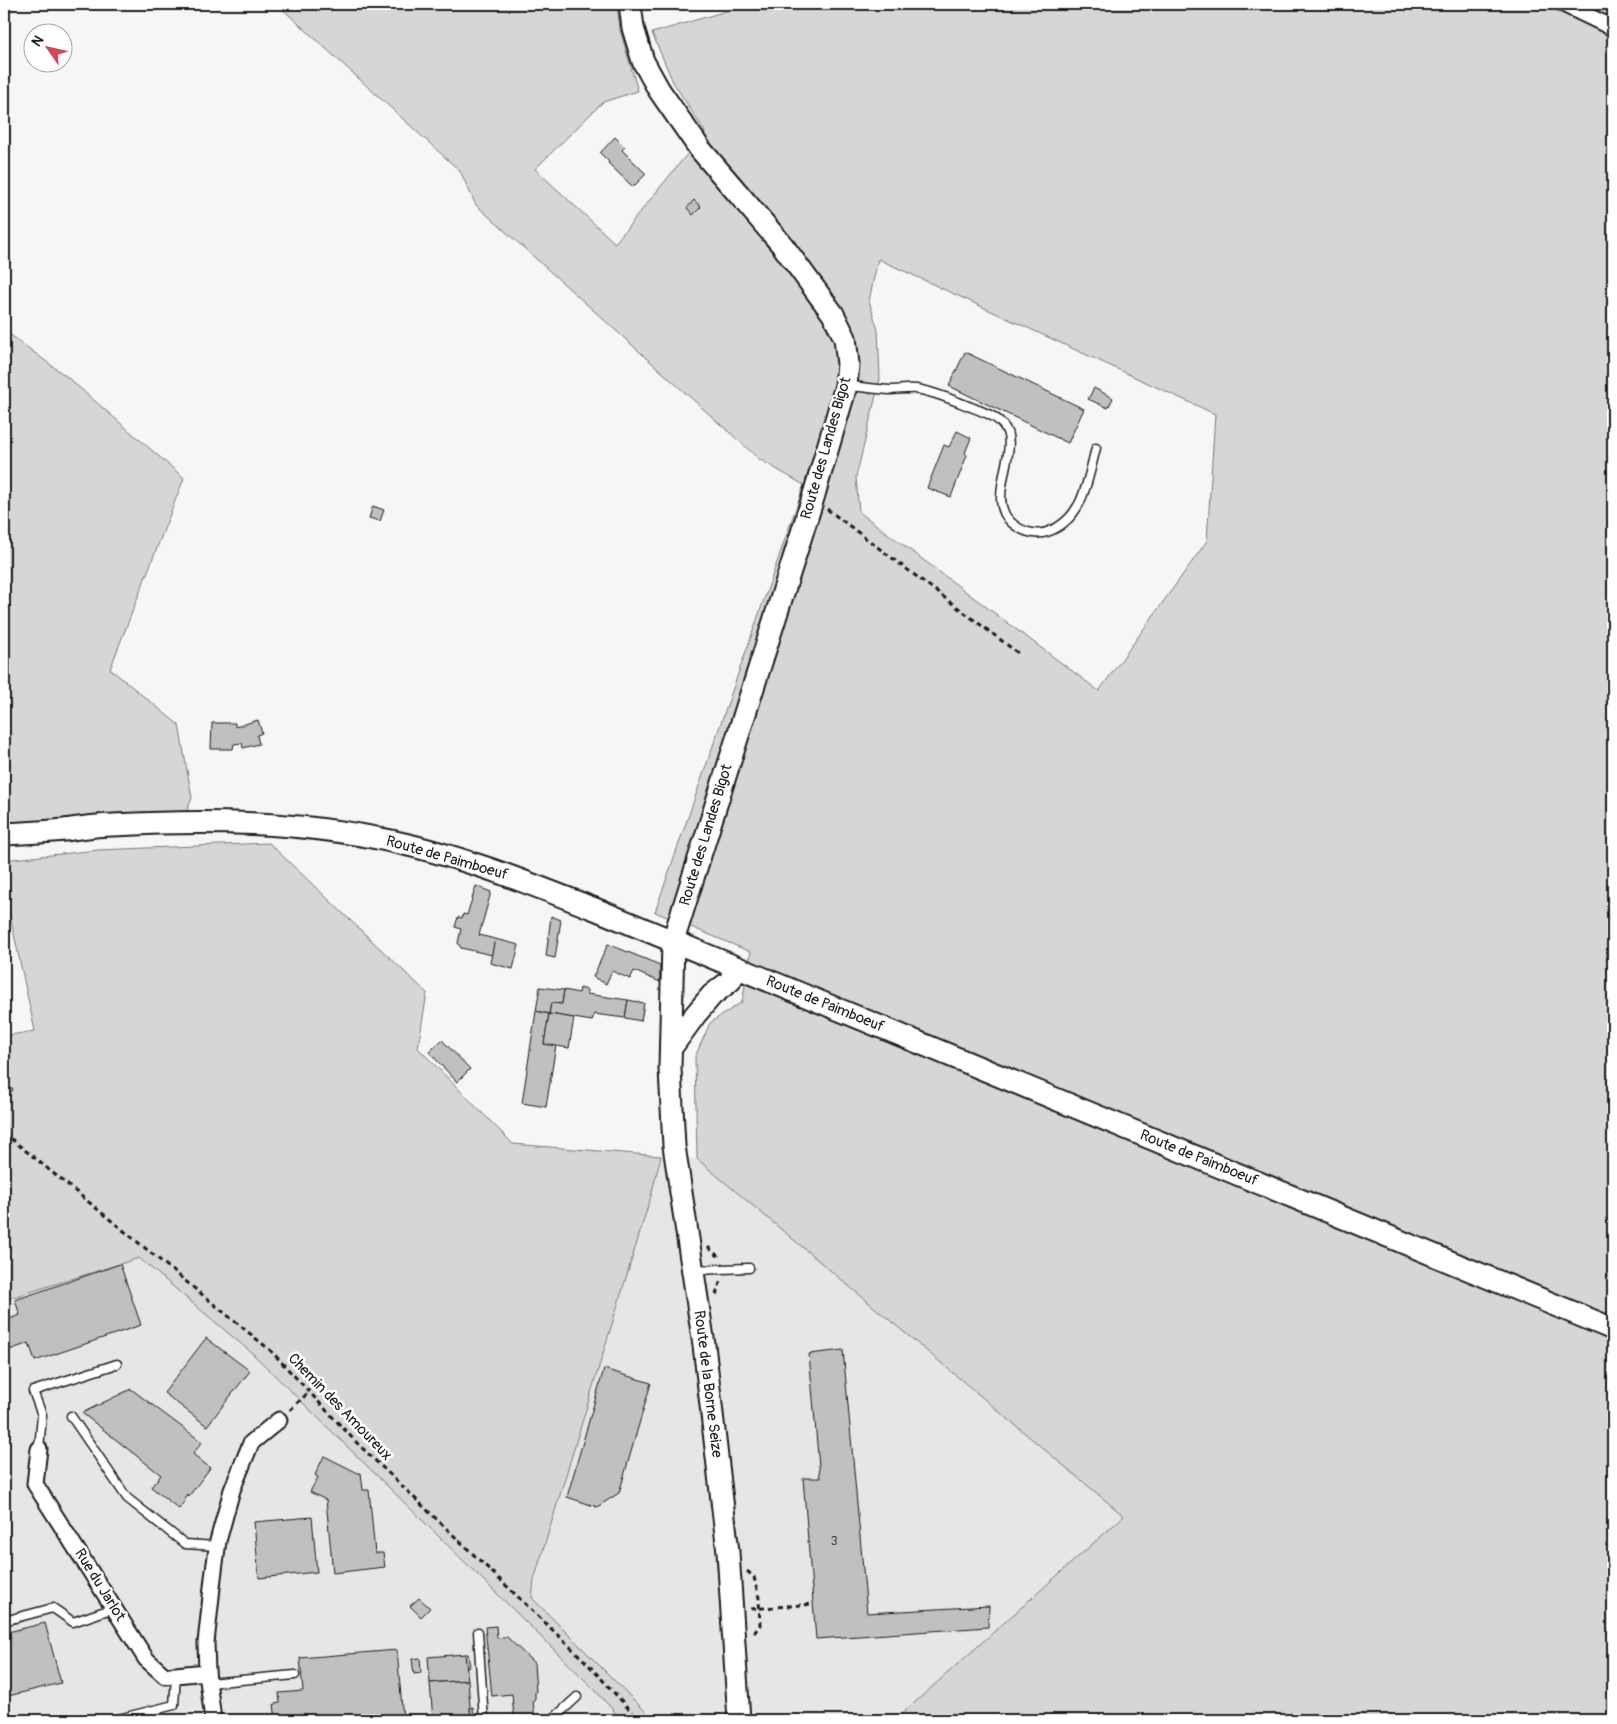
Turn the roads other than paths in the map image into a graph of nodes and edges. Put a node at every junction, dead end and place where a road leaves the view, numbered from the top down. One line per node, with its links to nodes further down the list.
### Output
1 (630, 4): 4 (street, Route des Landes Bigot)
2 (1562, 4): 3 (street)
3 (1613, 28)
4 (846, 386): 5 (lane); 7 (street, Route des Landes Bigot)
5 (1096, 448)
6 (4, 834): 7 (street, Route de Paimboeuf)
7 (673, 941): 8 (street, Route de Paimboeuf); 9 (street, Route des Landes Bigot)
8 (737, 968): 9 (street); 12 (street, Route de Paimboeuf)
9 (671, 1048): 11 (street, Route de la Borne Seize)
10 (749, 1268): 11 (lane)
11 (692, 1270): 29 (street, Route de la Borne Seize)
12 (1613, 1329)
13 (117, 1364): 16 (lane)
14 (71, 1416): 17 (lane)
15 (279, 1420): 17 (street)
16 (39, 1449): 18 (street, Rue du Jarlot)
17 (218, 1546): 23 (street)
18 (114, 1608): 19 (lane); 22 (street, Rue du Jarlot)
19 (4, 1621)
20 (478, 1632): 27 (lane)
21 (295, 1675): 23 (lane)
22 (176, 1676): 23 (street); 25 (lane)
23 (208, 1677): 26 (street)
24 (577, 1697): 28 (lane)
25 (114, 1720)
26 (213, 1720)
27 (484, 1720)
28 (552, 1720)
29 (740, 1720)

